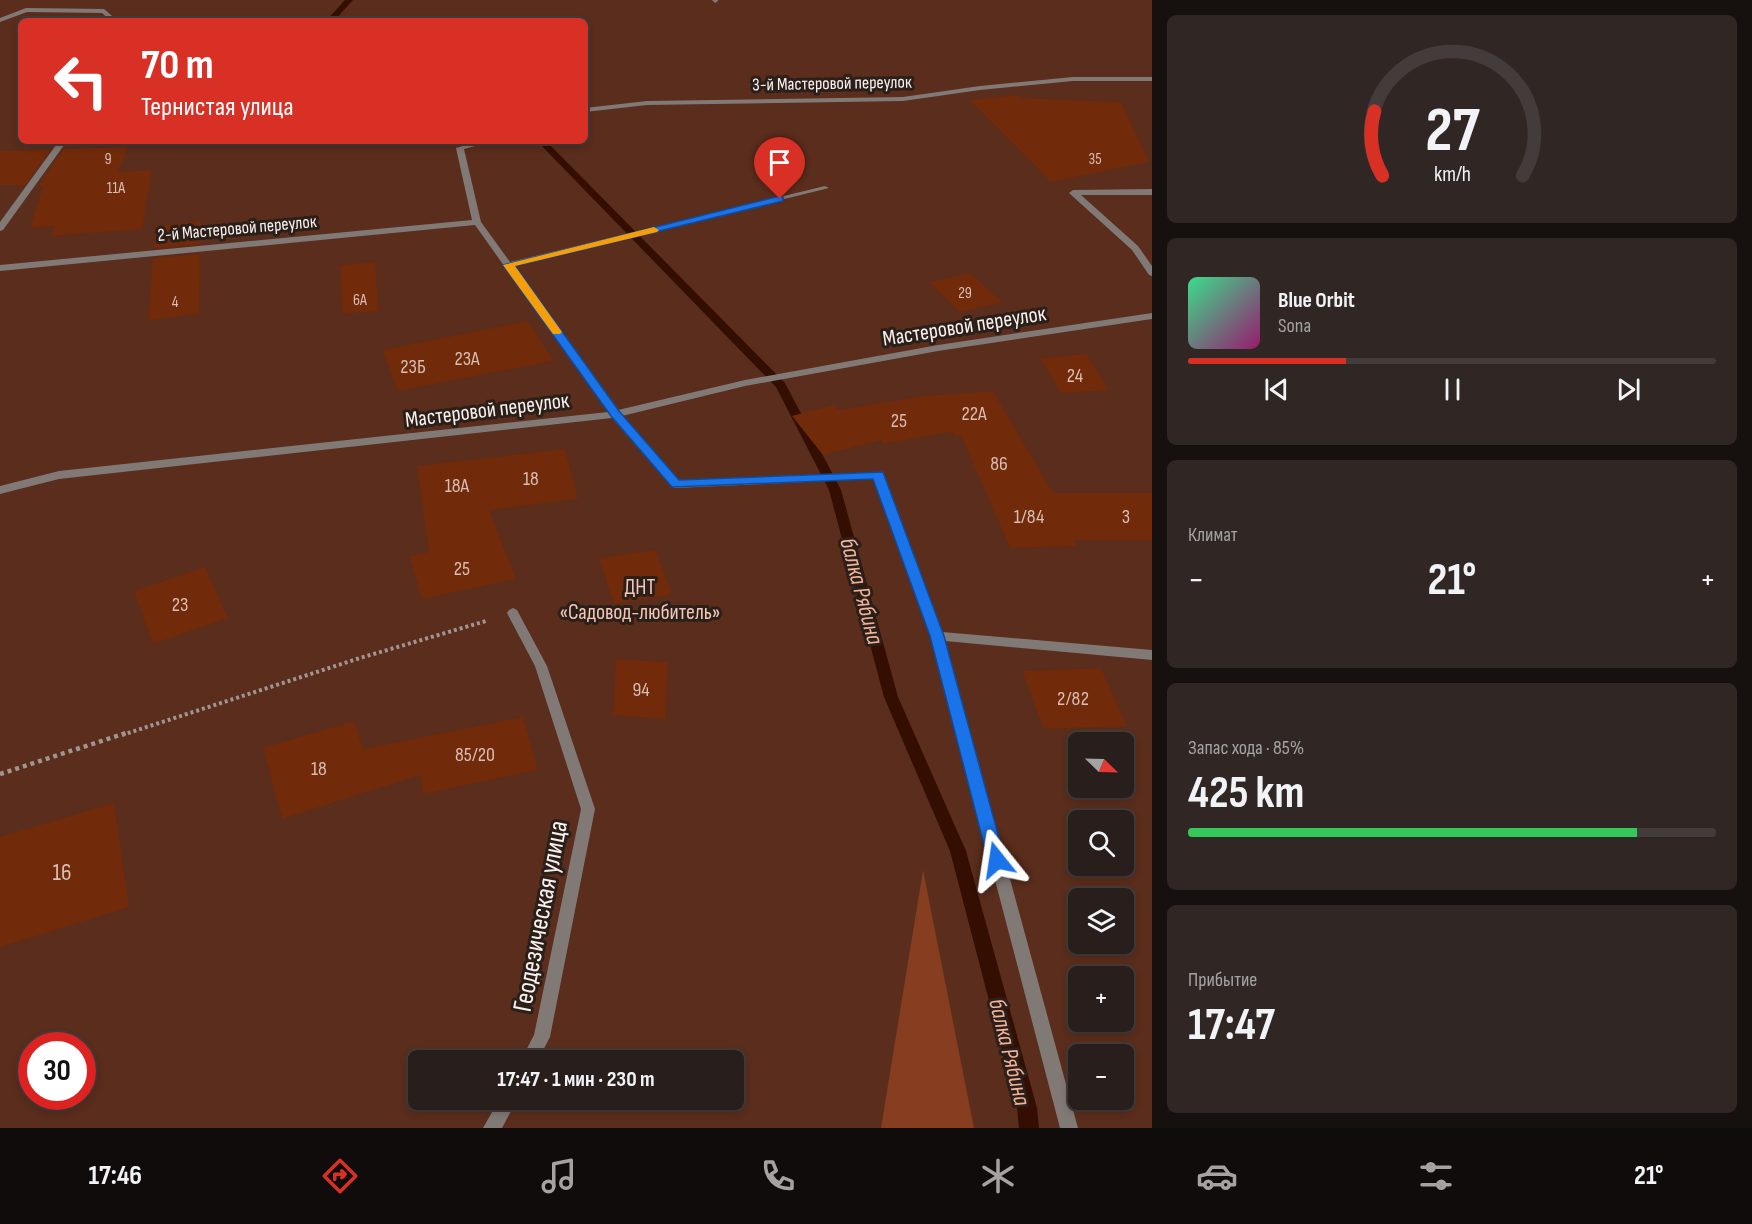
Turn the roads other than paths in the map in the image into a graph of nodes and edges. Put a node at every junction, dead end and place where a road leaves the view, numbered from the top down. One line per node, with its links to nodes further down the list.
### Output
1 (31, 0): 2 (street)
2 (26, 10): 3 (street); 4 (street)
3 (112, 18)
4 (0, 20)
5 (1152, 79): 6 (street, 3-й Мастеровой переулок)
6 (588, 110)
7 (61, 144): 12 (street)
8 (477, 144): 11 (street)
9 (825, 188): 13 (street)
10 (1152, 192): 15 (street)
11 (477, 222): 13 (street); 14 (street, 2-й Мастеровой переулок)
12 (0, 228)
13 (508, 265): 17 (street)
14 (0, 268)
15 (1152, 273)
16 (1152, 316): 17 (street, Мастеровой переулок)
17 (615, 414): 18 (street, Мастеровой переулок); 20 (street)
18 (0, 490)
19 (513, 612): 22 (street, Геодезическая улица)
20 (937, 636): 21 (street); 25 (street)
21 (1152, 655)
22 (535, 1050)
23 (502, 1110): 24 (street)
24 (492, 1128)
25 (1069, 1128)

